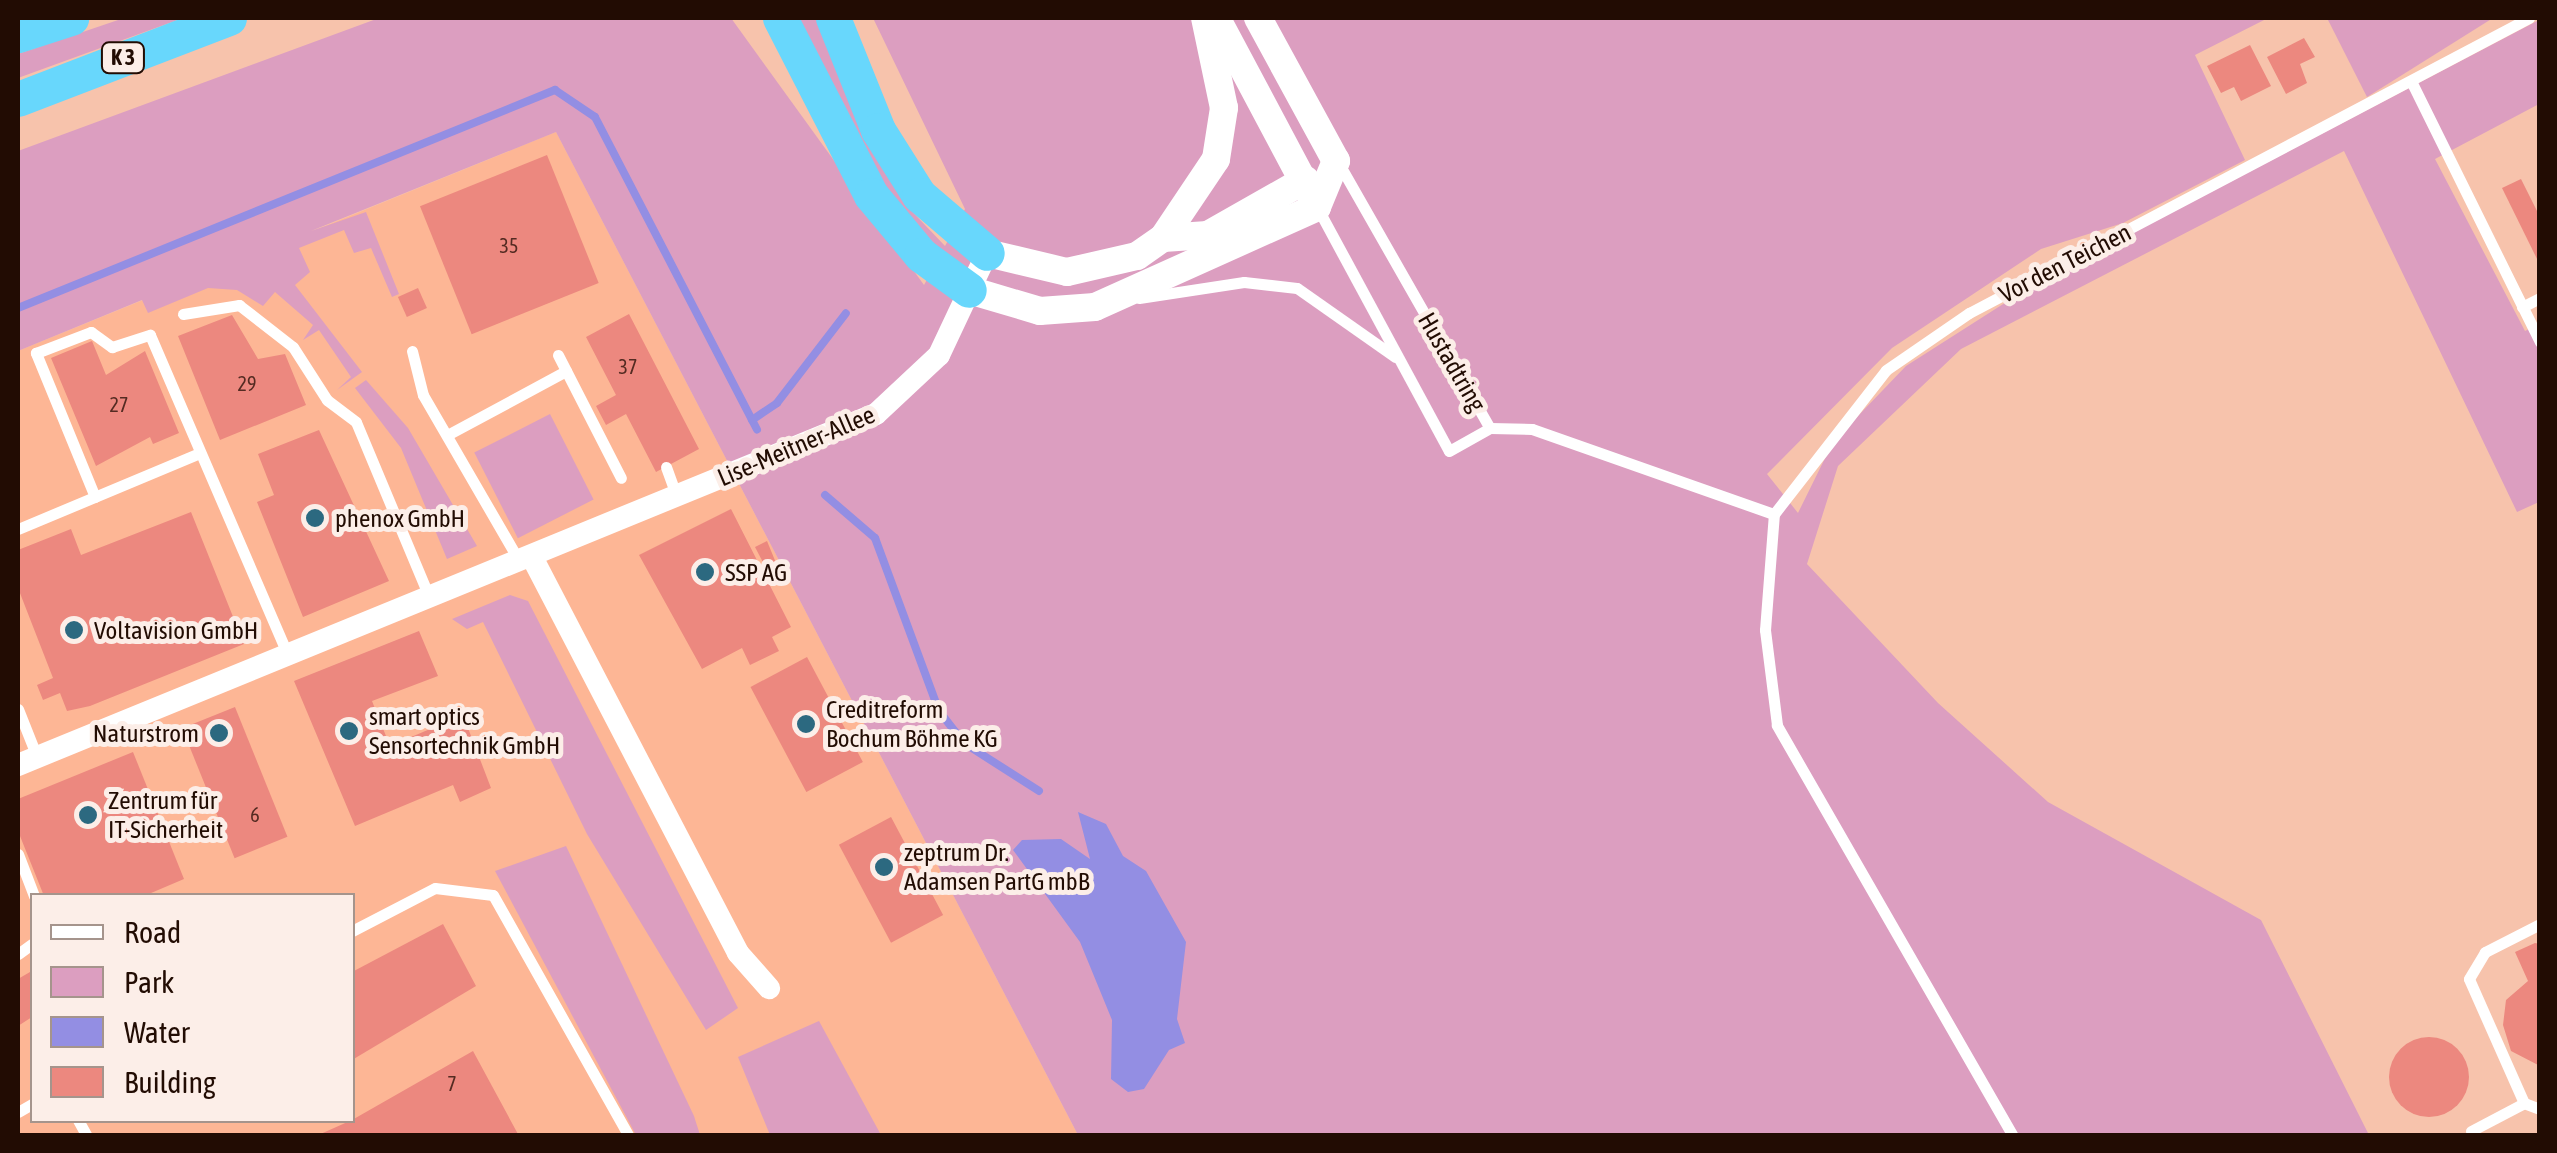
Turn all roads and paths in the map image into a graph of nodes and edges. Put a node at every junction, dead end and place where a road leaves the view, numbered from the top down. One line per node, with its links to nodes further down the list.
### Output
1 (72, 18): 9 (highway, K 3)
2 (229, 18): 11 (highway, K 3)
3 (780, 18): 17 (highway)
4 (832, 18): 16 (highway)
5 (1205, 18): 15 (street)
6 (1216, 18): 13 (street, Hustadtring)
7 (1258, 18): 12 (street, Hustadtring)
8 (2523, 19): 10 (lane, Vor den Teichen)
9 (18, 35)
10 (2412, 82): 20 (lane); 34 (lane, Vor den Teichen)
11 (18, 99)
12 (1336, 160): 13 (lane); 14 (street); 27 (lane, Hustadtring)
13 (1305, 180): 14 (street, Hustadtring); 15 (street)
14 (1317, 207): 19 (street, Hustadtring); 25 (lane, Hustadtring)
15 (1163, 238): 16 (street)
16 (987, 253): 17 (street, Lise-Meitner-Allee)
17 (969, 290): 19 (street, Hustadtring); 33 (street, Lise-Meitner-Allee)
18 (2540, 298): 20 (lane)
19 (1096, 307): 25 (lane, Hustadtring)
20 (2522, 307): 22 (lane)
21 (182, 314): 37 (lane)
22 (2540, 342)
23 (412, 351): 28 (lane)
24 (558, 355): 26 (lane)
25 (1395, 356): 27 (lane, Hustadtring)
26 (566, 371): 28 (lane); 31 (lane)
27 (1490, 428): 34 (lane)
28 (448, 434): 36 (lane)
29 (197, 454): 32 (lane); 32 (lane); 38 (lane)
30 (666, 467): 33 (lane)
31 (621, 478)
32 (94, 497): 35 (lane)
33 (677, 497): 36 (street, Lise-Meitner-Allee)
34 (1774, 514): 50 (lane)
35 (18, 529)
36 (526, 559): 37 (street, Lise-Meitner-Allee); 45 (street)
37 (430, 599): 38 (street, Lise-Meitner-Allee)
38 (288, 656): 40 (street, Lise-Meitner-Allee)
39 (18, 709): 40 (lane, Lise-Meitner-Allee)
40 (27, 761)
41 (18, 854): 42 (lane)
42 (33, 893)
43 (2540, 924): 46 (lane)
44 (355, 930): 49 (lane)
45 (770, 988)
46 (2524, 1102): 47 (lane); 48 (lane)
47 (2540, 1109)
48 (2471, 1131)
49 (629, 1136)
50 (2013, 1136)

